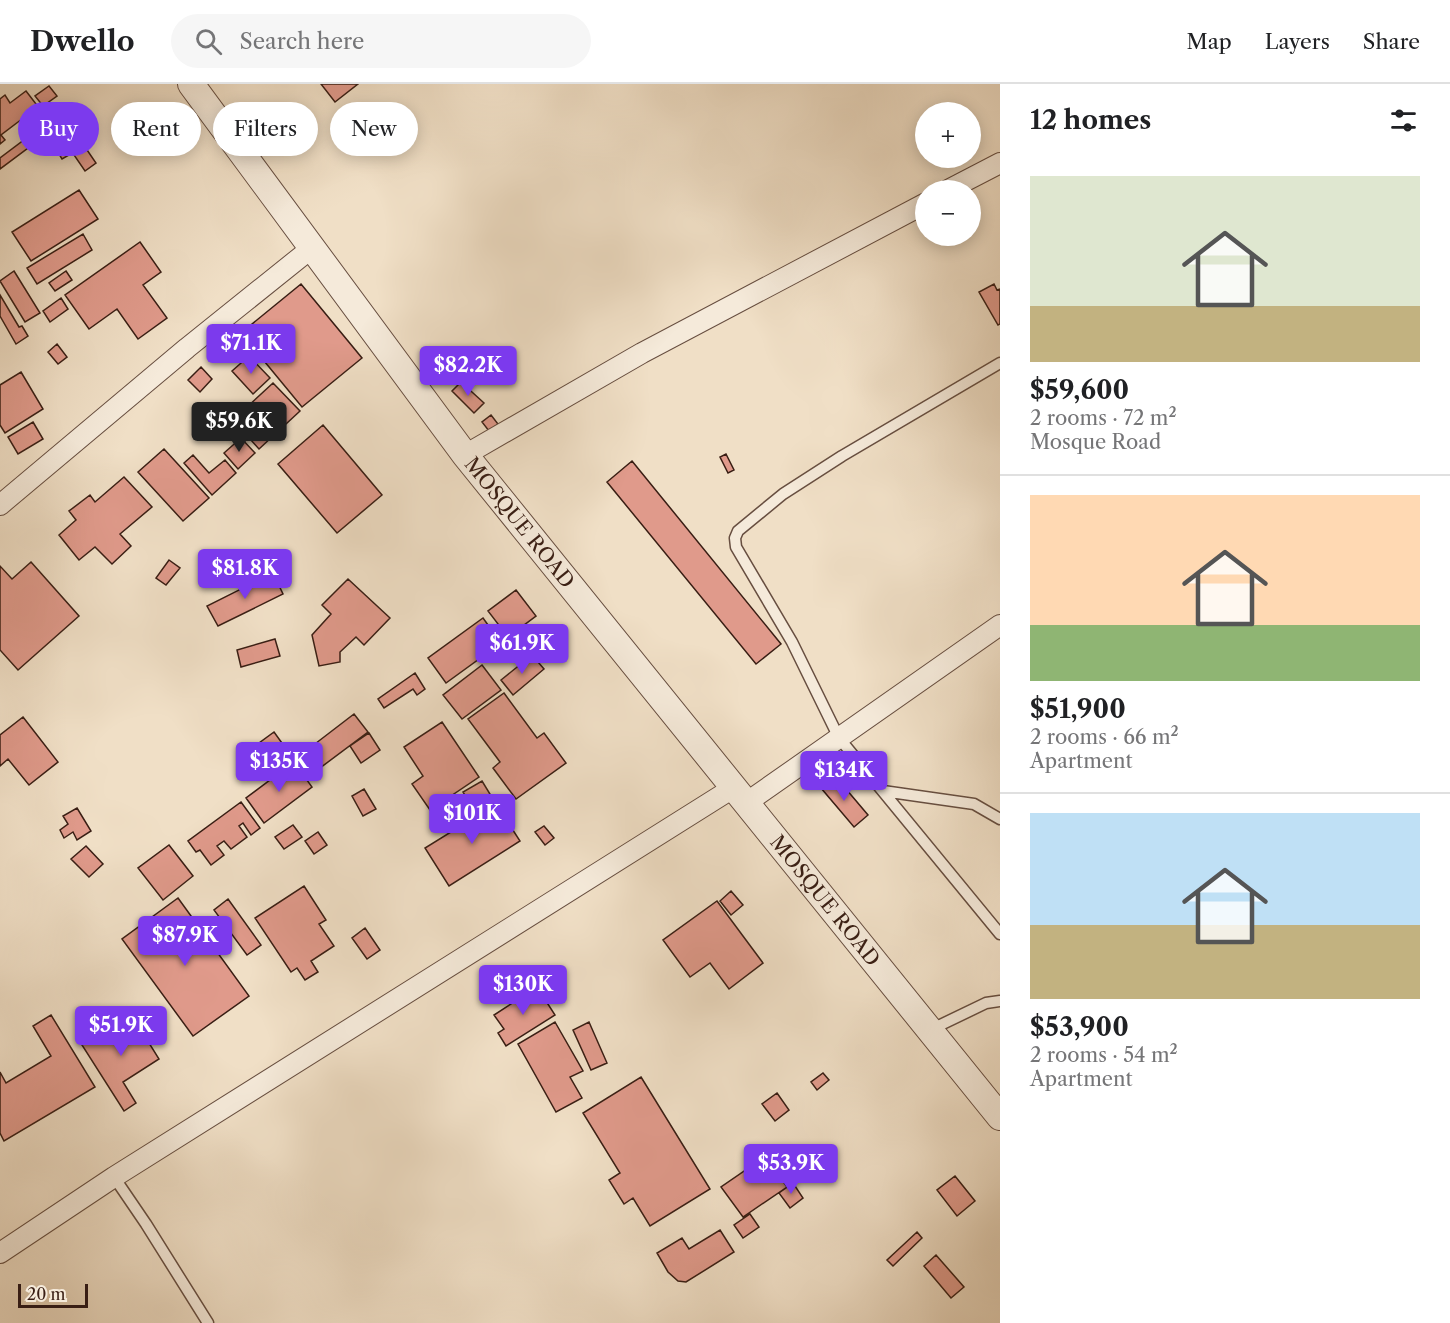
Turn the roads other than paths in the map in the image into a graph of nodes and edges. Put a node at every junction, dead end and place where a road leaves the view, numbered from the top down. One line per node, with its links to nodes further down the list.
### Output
1 (191, 84): 5 (street, MOSQUE ROAD)
2 (1000, 163): 3 (street)
3 (967, 180)
4 (915, 209): 7 (street)
5 (313, 247): 7 (street, MOSQUE ROAD); 8 (street)
6 (1000, 363): 10 (lane)
7 (465, 455): 12 (street, MOSQUE ROAD)
8 (0, 505)
9 (1000, 625): 10 (street)
10 (839, 738): 11 (lane); 12 (street)
11 (883, 791): 13 (lane); 14 (lane)
12 (740, 796): 16 (street, MOSQUE ROAD); 18 (street)
13 (1000, 819)
14 (1000, 934)
15 (1000, 1001): 16 (lane)
16 (930, 1030): 17 (street, MOSQUE ROAD)
17 (993, 1103)
18 (114, 1177): 19 (street); 20 (lane)
19 (0, 1254)
20 (208, 1323)

